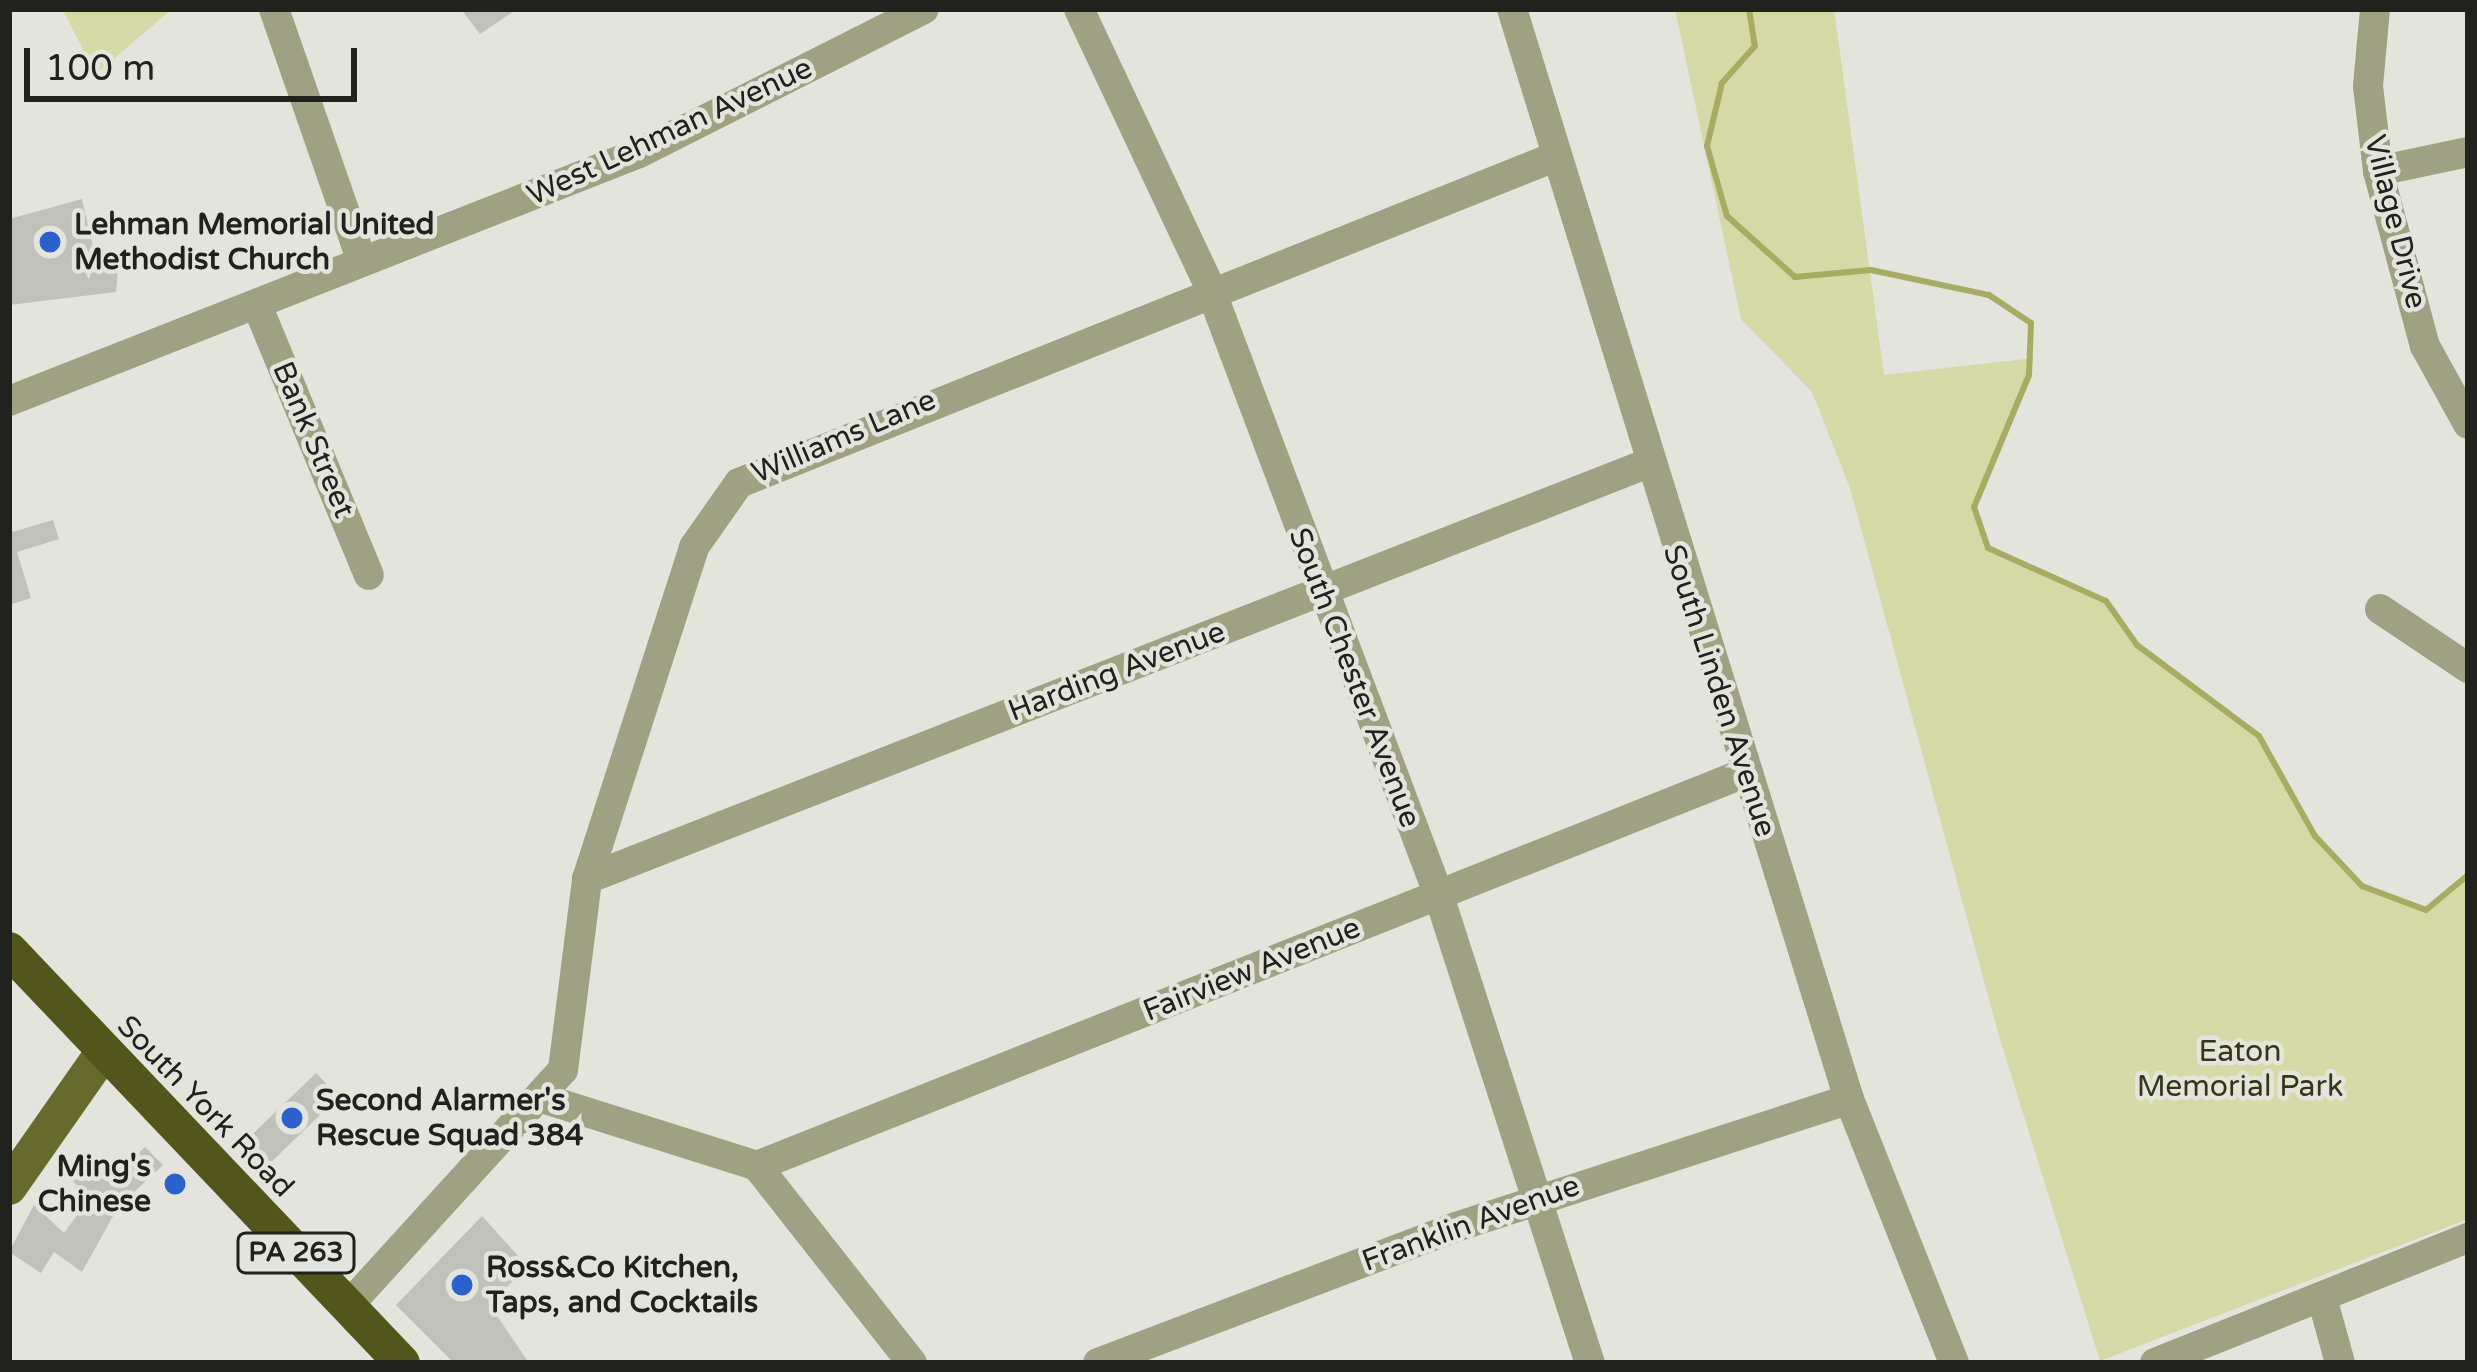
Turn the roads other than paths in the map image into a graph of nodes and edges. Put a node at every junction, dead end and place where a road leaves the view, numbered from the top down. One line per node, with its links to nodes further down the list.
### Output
1 (274, 9): 9 (street)
2 (924, 9): 9 (street, West Lehman Avenue)
3 (1079, 9): 10 (street, South Chester Avenue)
4 (1512, 9): 7 (street, South Linden Avenue)
5 (2375, 9): 8 (street, Village Drive)
6 (2468, 152): 8 (street)
7 (1557, 156): 10 (street, Williams Lane); 15 (street, South Linden Avenue)
8 (2378, 170): 12 (street, Village Drive)
9 (362, 261): 11 (street, West Lehman Avenue)
10 (1210, 288): 17 (street, South Chester Avenue); 21 (street, Williams Lane)
11 (257, 304): 13 (street, West Lehman Avenue); 16 (street, Bank Street)
12 (2455, 373): 14 (street, Village Drive)
13 (9, 400)
14 (2468, 424)
15 (1646, 464): 17 (street, Harding Avenue); 20 (street, South Linden Avenue)
16 (369, 575)
17 (1319, 594): 21 (street, Harding Avenue); 22 (street, South Chester Avenue)
18 (2380, 609): 19 (street)
19 (2468, 668)
20 (1747, 772): 22 (street, Fairview Avenue); 26 (street, South Linden Avenue)
21 (587, 879): 25 (street, Williams Lane)
22 (1439, 896): 27 (street, Fairview Avenue); 29 (street, South Chester Avenue)
23 (9, 950): 24 (highway, South York Road / PA 263)
24 (102, 1054): 28 (main road); 32 (highway, South York Road / PA 263)
25 (545, 1099): 27 (street); 32 (street, Williams Lane)
26 (1849, 1100): 29 (street, Franklin Avenue); 37 (street, South Linden Avenue)
27 (757, 1166): 34 (street)
28 (9, 1187)
29 (1539, 1198): 35 (street, Franklin Avenue); 36 (street, South Chester Avenue)
30 (2468, 1238): 31 (street)
31 (2322, 1298): 38 (street); 39 (street)
32 (348, 1306): 33 (highway, South York Road / PA 263)
33 (402, 1363)
34 (912, 1363)
35 (1098, 1363)
36 (1590, 1363)
37 (1954, 1363)
38 (2155, 1363)
39 (2340, 1363)

